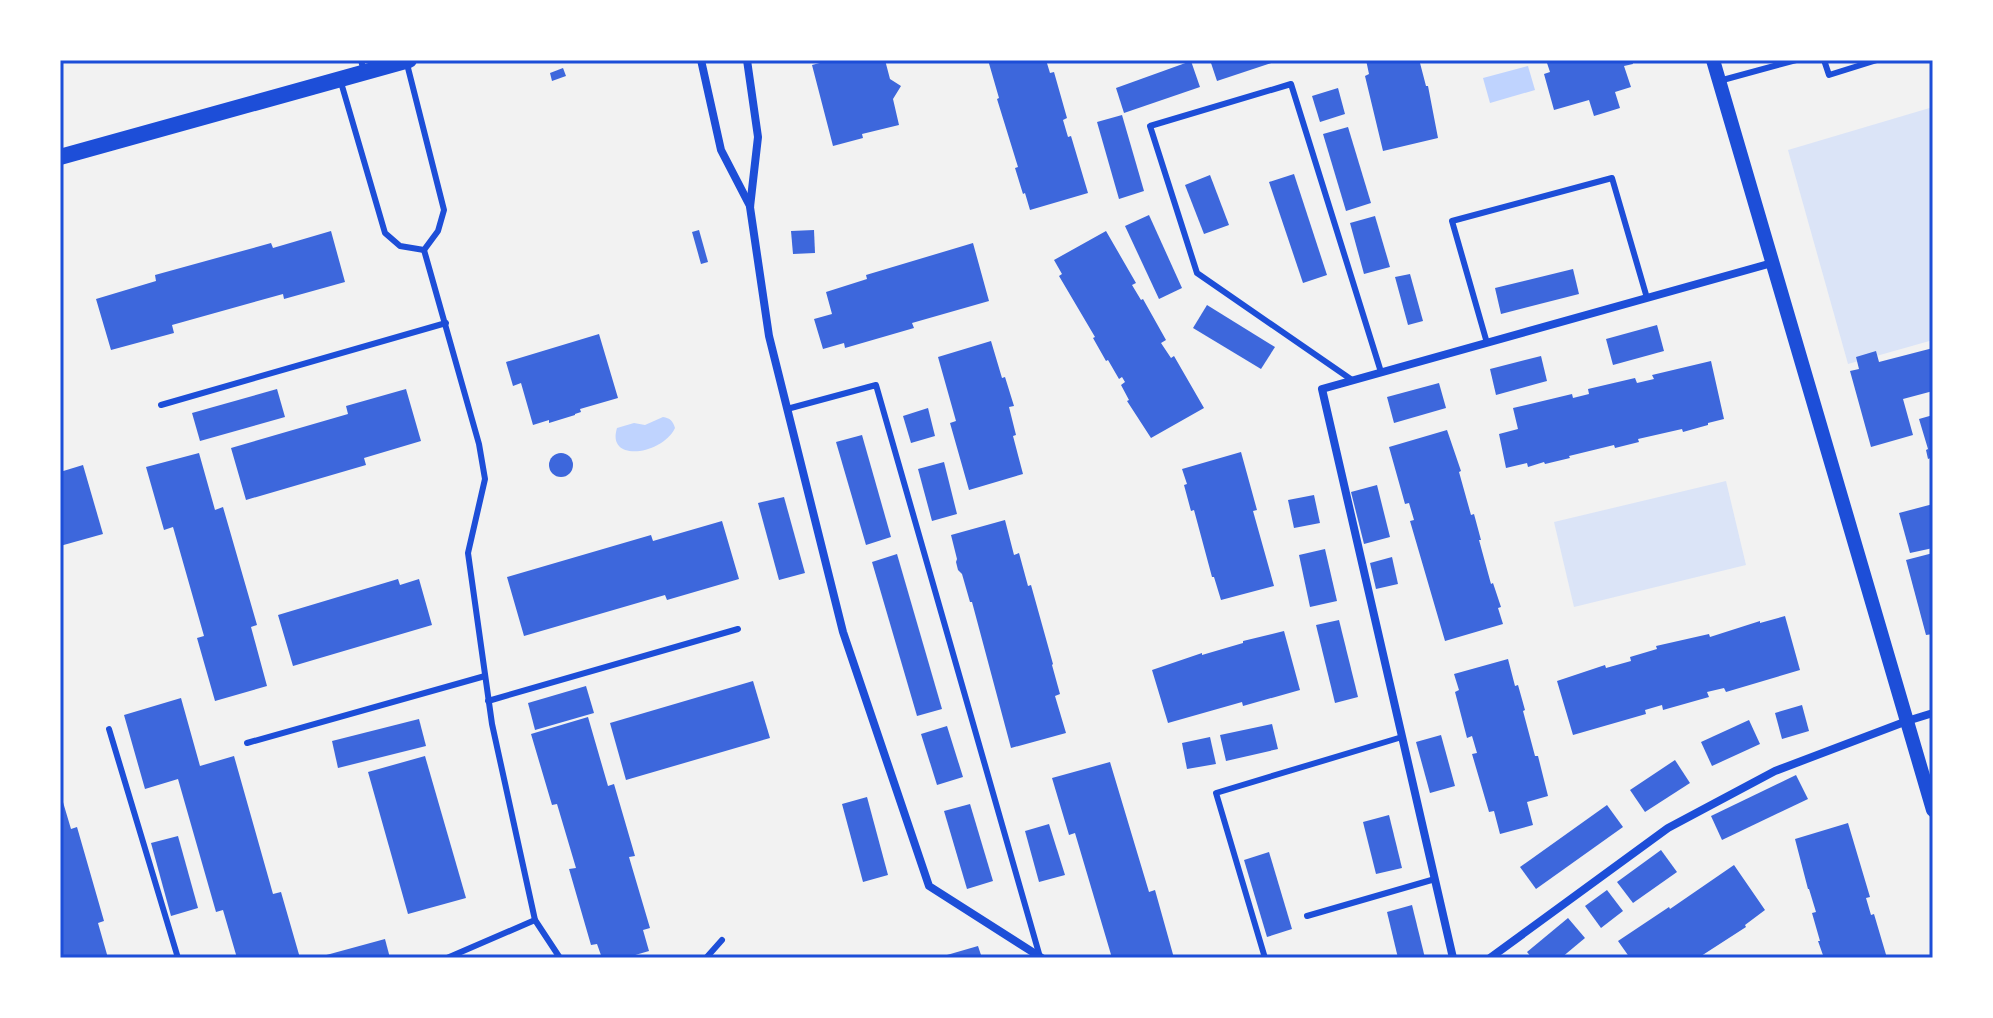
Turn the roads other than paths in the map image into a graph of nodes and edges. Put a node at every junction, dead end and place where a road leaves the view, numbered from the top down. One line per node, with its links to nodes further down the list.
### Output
1 (407, 60): 8 (main road); 13 (lane)
2 (701, 60): 12 (street)
3 (747, 60): 12 (street)
4 (1713, 60): 10 (street)
5 (1796, 60): 10 (lane)
6 (1824, 60): 7 (lane)
7 (1877, 60)
8 (363, 66): 9 (main road)
9 (340, 79): 11 (main road); 13 (lane)
10 (1719, 81): 14 (street)
11 (60, 157)
12 (750, 207): 21 (street)
13 (424, 250): 16 (lane)
14 (1772, 263): 15 (street); 26 (street)
15 (1647, 298): 17 (street); 17 (lane)
16 (446, 323): 20 (lane); 23 (lane)
17 (1487, 343): 18 (street)
18 (1381, 372): 19 (street); 19 (lane)
19 (1353, 380): 28 (street)
20 (161, 405)
21 (787, 409): 35 (street); 35 (lane)
22 (738, 629): 24 (lane)
23 (485, 676): 24 (lane); 29 (lane)
24 (488, 701): 33 (lane)
25 (1933, 713): 26 (street)
26 (1907, 721): 30 (street); 42 (street)
27 (109, 729): 36 (lane)
28 (1402, 737): 31 (street); 40 (lane)
29 (247, 743)
30 (1933, 810)
31 (1435, 879): 32 (lane); 41 (street)
32 (1307, 916)
33 (535, 920): 37 (lane); 38 (lane)
34 (722, 940): 39 (lane)
35 (1041, 957)
36 (178, 958)
37 (447, 958)
38 (560, 958)
39 (706, 958)
40 (1265, 958)
41 (1453, 958)
42 (1490, 958)

